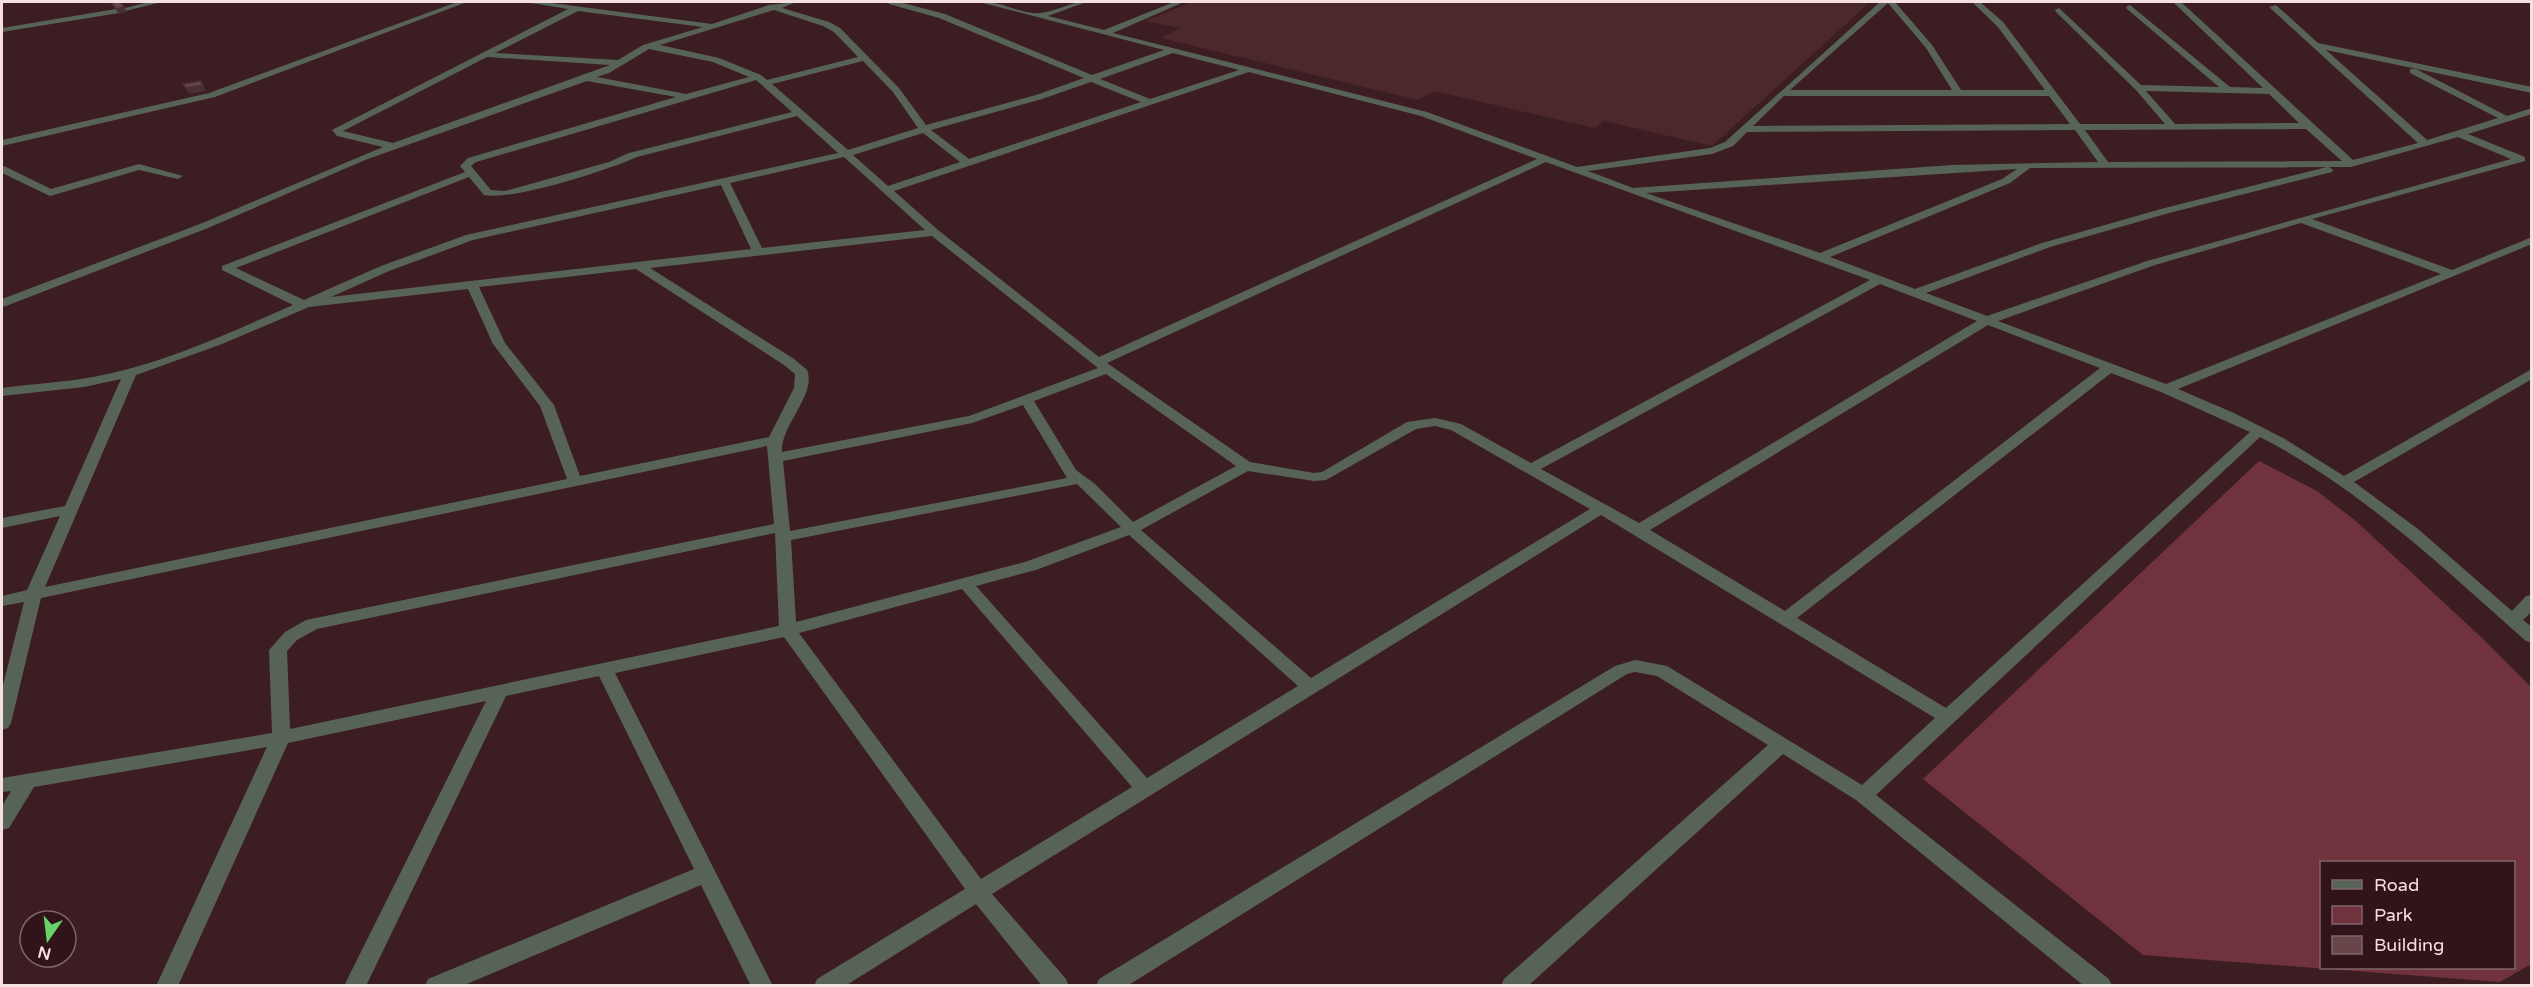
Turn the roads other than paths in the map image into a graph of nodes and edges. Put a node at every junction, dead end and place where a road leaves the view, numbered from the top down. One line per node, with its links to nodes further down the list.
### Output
1 (158, 2): 22 (street)
2 (463, 2): 53 (street)
3 (529, 2): 16 (street)
4 (616, 2): 19 (street)
5 (792, 2): 17 (street)
6 (892, 2): 34 (street)
7 (983, 2): 20 (street)
8 (1082, 2): 20 (street)
9 (1180, 2): 23 (street)
10 (1884, 2): 39 (street)
11 (1891, 2): 41 (street)
12 (1976, 2): 40 (street)
13 (2177, 2): 38 (street)
14 (2130, 7): 36 (street)
15 (2273, 7): 24 (street)
16 (577, 8): 19 (street); 27 (street)
17 (772, 8): 21 (street); 28 (street)
18 (2059, 10): 35 (street)
19 (599, 11): 21 (street)
20 (1040, 16): 23 (street)
21 (714, 26): 25 (street)
22 (2, 30)
23 (1105, 33): 26 (street)
24 (2314, 45): 29 (street); 54 (street)
25 (646, 47): 30 (street); 33 (street)
26 (1173, 50): 31 (street); 34 (street)
27 (487, 55): 30 (street); 55 (street)
28 (864, 58): 33 (street); 50 (street)
29 (2395, 62): 37 (street); 46 (street)
30 (620, 63): 32 (street)
31 (1250, 69): 43 (street); 57 (street)
32 (587, 78): 42 (street); 55 (street)
33 (762, 80): 42 (street); 45 (street)
34 (1091, 80): 43 (street); 50 (street)
35 (2139, 88): 36 (street); 49 (street)
36 (2228, 90): 38 (street)
37 (2532, 90)
38 (2269, 91): 47 (street)
39 (1782, 93): 41 (street); 51 (street)
40 (2050, 93): 41 (street); 48 (street)
41 (1959, 94)
42 (685, 95): 64 (street)
43 (1148, 102): 58 (street)
44 (2532, 111): 46 (street)
45 (800, 113): 56 (street); 64 (street)
46 (2506, 119): 52 (street)
47 (2308, 126): 49 (street); 60 (street)
48 (2078, 127): 49 (street); 51 (street); 59 (street)
49 (2173, 127)
50 (924, 129): 56 (street); 58 (street)
51 (1746, 129): 63 (street)
52 (2459, 134): 54 (street); 69 (street)
53 (2, 143)
54 (2425, 144): 60 (street)
55 (393, 146): 79 (street)
56 (846, 154): 66 (street); 67 (street)
57 (1547, 158): 63 (street); 82 (street)
58 (968, 163): 67 (street)
59 (2105, 164): 60 (street); 61 (street)
60 (2352, 164): 78 (street)
61 (2028, 165): 68 (street); 73 (street)
62 (2, 169): 65 (street)
63 (1576, 170): 68 (street)
64 (471, 173): 80 (street)
65 (178, 176)
66 (724, 181): 72 (street); 80 (street)
67 (887, 190): 70 (street)
68 (1631, 190): 73 (street)
69 (2301, 219): 75 (street); 81 (street)
70 (934, 232): 72 (street); 82 (street)
71 (2532, 240): 75 (street)
72 (758, 252): 74 (street)
73 (1820, 256): 76 (street)
74 (639, 266): 77 (street); 90 (street)
75 (2452, 274): 86 (street)
76 (1881, 279): 78 (street); 93 (street)
77 (472, 285): 80 (street); 95 (street)
78 (1915, 293): 81 (street)
79 (2, 303)
80 (302, 304): 84 (street)
81 (1988, 320): 83 (street); 101 (street)
82 (1102, 365): 88 (street); 92 (street)
83 (2110, 367): 86 (street); 107 (street)
84 (130, 373): 87 (street); 98 (street)
85 (2532, 373): 96 (street)
86 (2166, 389): 89 (street)
87 (2, 392)
88 (1027, 400): 91 (street); 94 (street)
89 (2259, 431): 96 (street); 114 (street)
90 (774, 440): 91 (street); 95 (street)
91 (776, 458): 102 (street)
92 (1246, 466): 93 (street); 100 (street)
93 (1532, 468): 97 (street)
94 (1079, 479): 100 (street); 102 (street)
95 (575, 481): 104 (street)
96 (2344, 482): 108 (street)
97 (1602, 508): 101 (street); 112 (street)
98 (71, 509): 99 (street); 104 (street)
99 (2, 523)
100 (1131, 529): 103 (street); 112 (street)
101 (1639, 530): 107 (street)
102 (782, 532): 109 (street); 116 (street)
103 (965, 583): 109 (street); 120 (street)
104 (34, 594): 106 (street); 115 (street)
105 (2532, 600): 108 (street)
106 (2, 601)
107 (1785, 619): 114 (street)
108 (2513, 620): 110 (street)
109 (788, 630): 111 (street); 124 (street)
110 (2532, 637)
111 (605, 670): 113 (street); 123 (street)
112 (1310, 687): 120 (street)
113 (499, 693): 116 (street); 126 (street)
114 (1947, 717): 121 (street)
115 (2, 723)
116 (281, 738): 118 (street); 125 (street)
117 (1781, 745): 121 (street); 131 (street); 132 (street)
118 (28, 780): 119 (street); 122 (street)
119 (2, 785)
120 (1144, 788): 124 (street)
121 (1863, 795): 133 (street)
122 (2, 822)
123 (707, 873): 127 (street); 128 (street)
124 (977, 890): 129 (street); 130 (street)
125 (167, 986)
126 (355, 986)
127 (436, 986)
128 (762, 986)
129 (825, 986)
130 (1058, 986)
131 (1107, 986)
132 (1512, 986)
133 (2101, 986)

